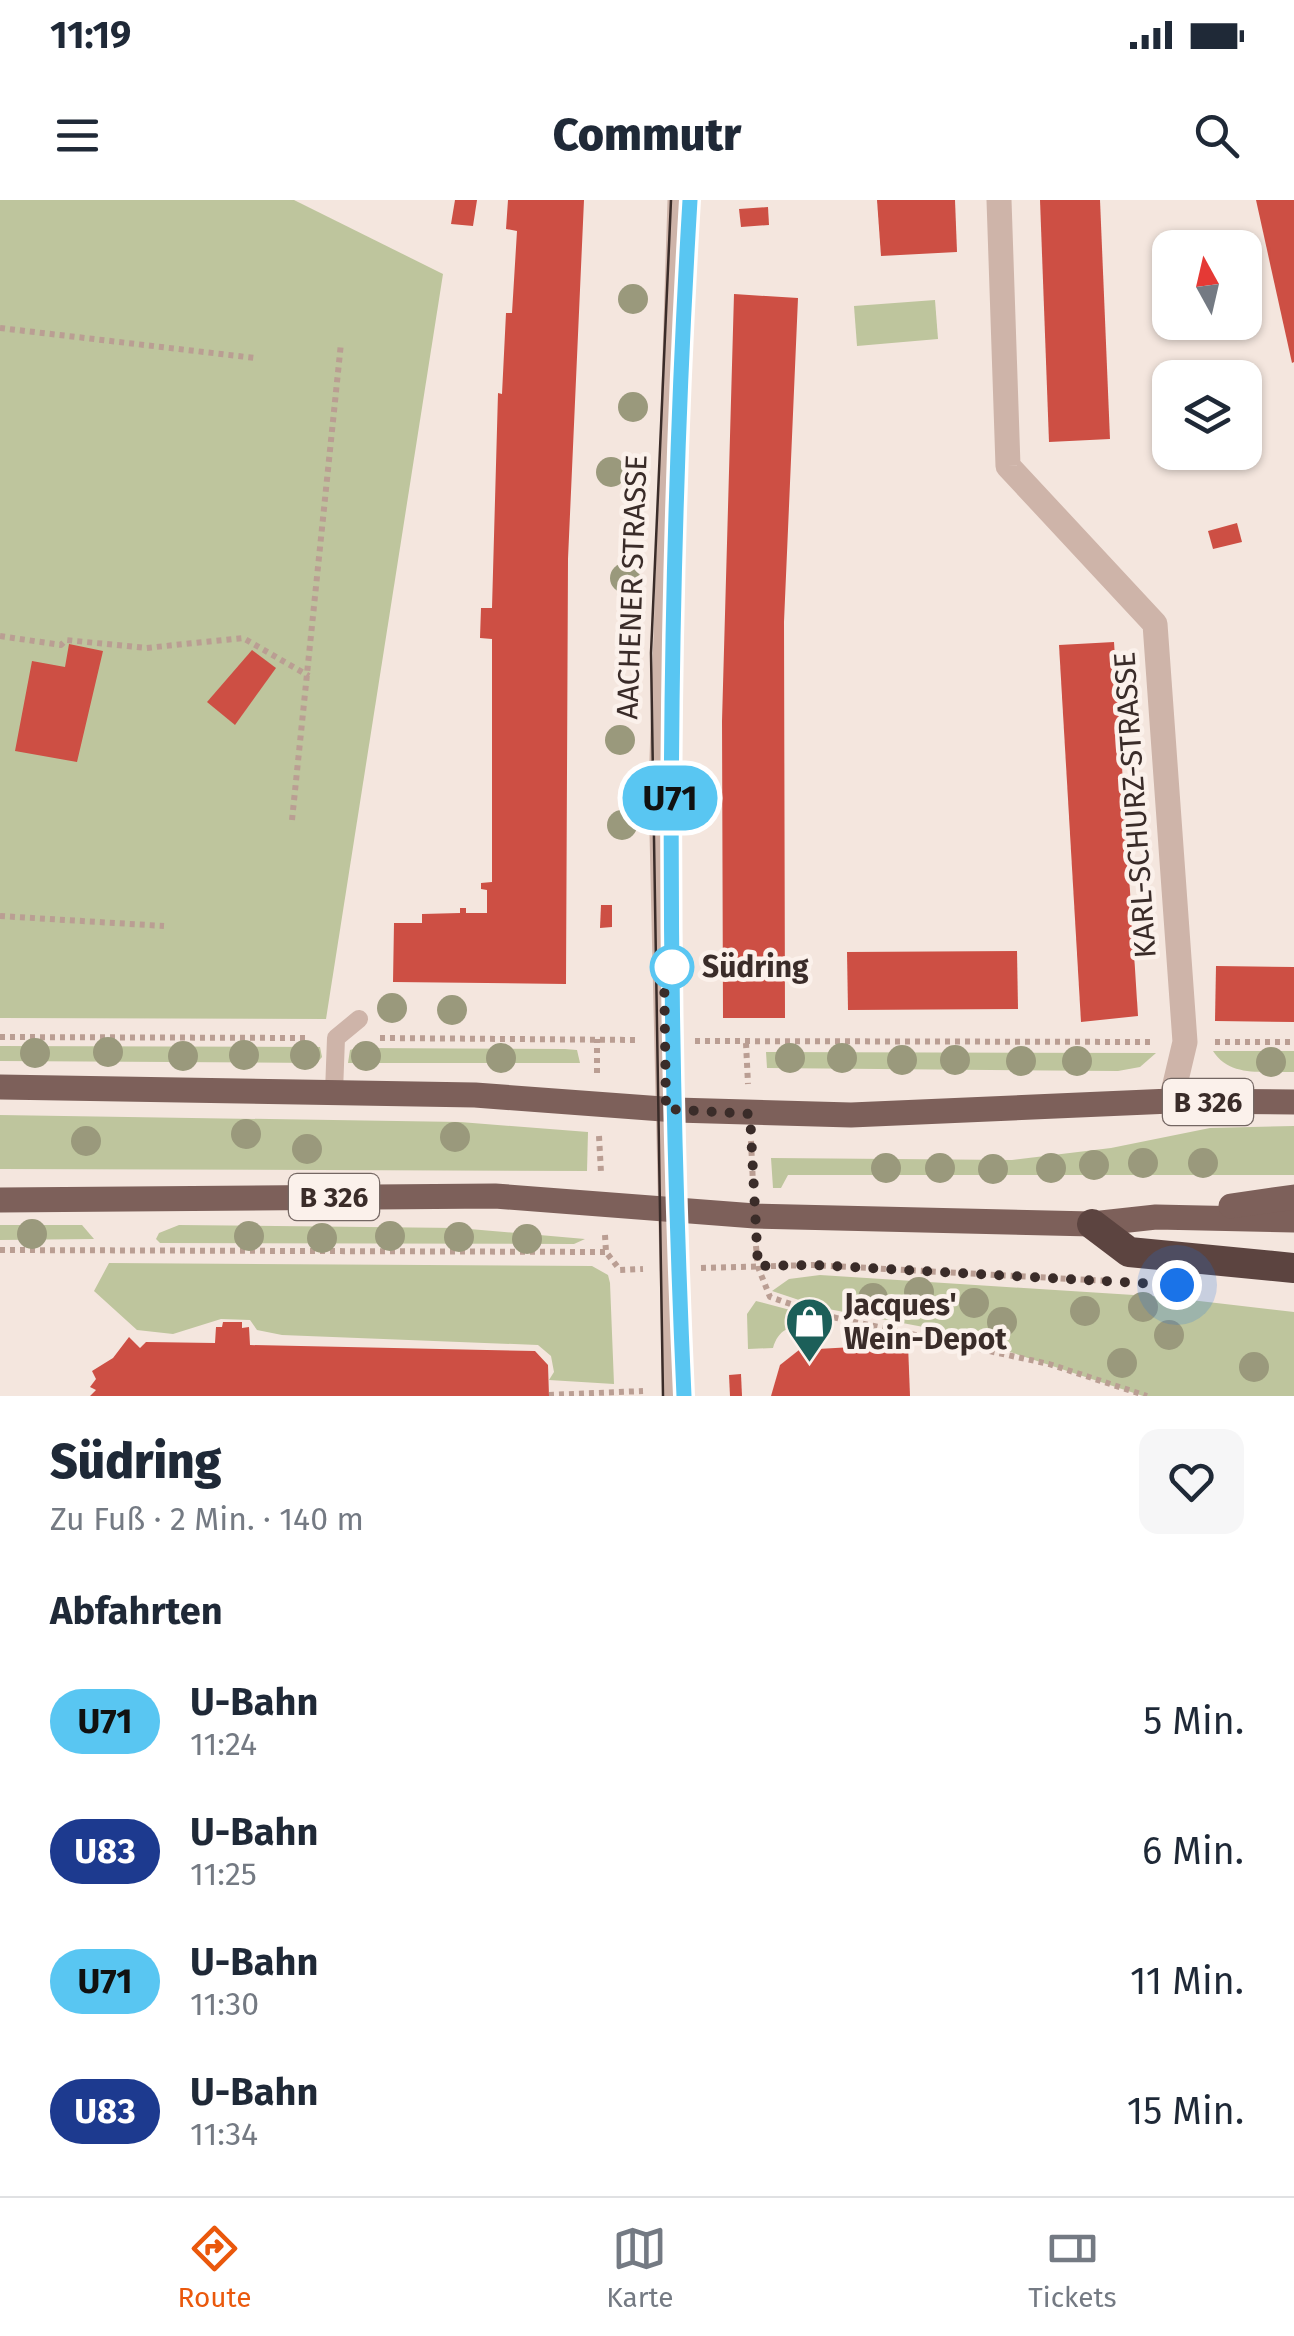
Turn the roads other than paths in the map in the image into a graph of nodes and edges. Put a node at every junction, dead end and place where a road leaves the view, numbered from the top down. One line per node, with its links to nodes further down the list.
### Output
1 (680, 200): 8 (street, AACHENER STRASSE)
2 (999, 200): 6 (street, KARL-SCHURZ-STRASSE)
3 (358, 1019): 5 (lane)
4 (0, 1087): 5 (main road, B 326)
5 (334, 1092): 8 (main road, B 326)
6 (1171, 1102): 7 (main road, B 326); 8 (main road, B 326)
7 (1294, 1102)
8 (666, 1109): 11 (street, AACHENER STRASSE)
9 (1294, 1197): 12 (main road)
10 (0, 1200): 11 (main road, B 326)
11 (667, 1211): 14 (main road, B 326); 16 (street, AACHENER STRASSE)
12 (1156, 1217): 13 (main road, B 326); 14 (main road, B 326)
13 (1294, 1220)
14 (1092, 1224): 15 (highway)
15 (1294, 1268)
16 (672, 1394)

